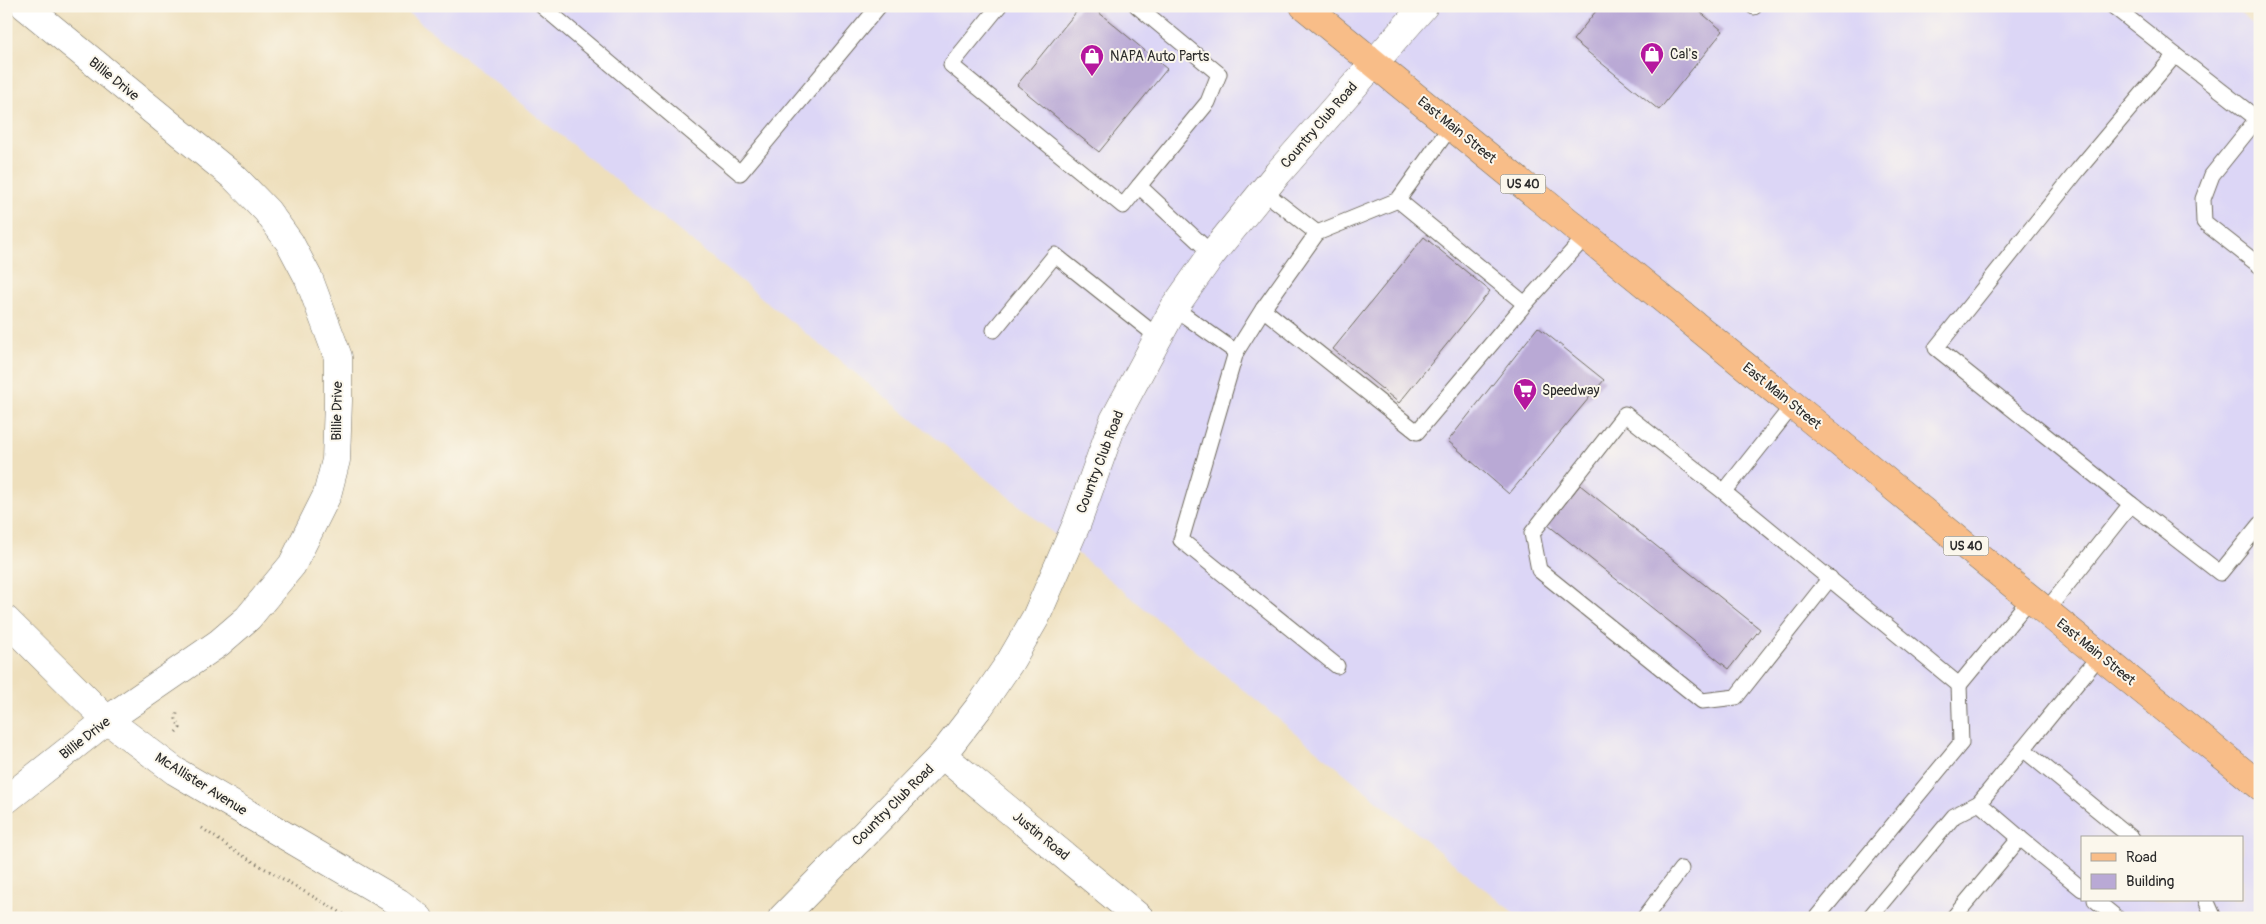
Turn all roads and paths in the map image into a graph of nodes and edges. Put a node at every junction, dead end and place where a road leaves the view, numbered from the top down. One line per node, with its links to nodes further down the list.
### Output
1 (25, 6): 36 (street, Billie Drive)
2 (542, 6): 3 (lane)
3 (879, 6)
4 (1000, 6): 13 (lane)
5 (1137, 6): 13 (lane)
6 (1304, 6): 10 (main road, East Main Street / US 40)
7 (1424, 6): 10 (street, Country Club Road)
8 (2113, 6): 9 (lane)
9 (2175, 55): 11 (lane); 28 (lane)
10 (1374, 63): 12 (main road, East Main Street / US 40); 14 (street, Country Club Road)
11 (2258, 120): 19 (lane)
12 (1451, 126): 15 (lane); 17 (main road, East Main Street / US 40)
13 (1139, 186): 18 (lane)
14 (1263, 191): 16 (lane); 18 (street, Country Club Road)
15 (1398, 200): 16 (lane); 20 (lane)
16 (1317, 233): 22 (lane)
17 (1586, 236): 20 (lane); 26 (main road, East Main Street / US 40)
18 (1212, 254): 21 (street, Country Club Road)
19 (2260, 266)
20 (1525, 304): 22 (lane)
21 (1174, 308): 24 (street, Country Club Road); 25 (lane)
22 (1263, 309): 25 (lane)
23 (994, 330): 24 (lane)
24 (1158, 337): 38 (street, Country Club Road)
25 (1236, 352): 34 (lane)
26 (1794, 405): 27 (lane); 31 (main road, East Main Street / US 40)
27 (1724, 492): 30 (lane); 30 (lane)
28 (2131, 504): 29 (lane); 31 (lane)
29 (2260, 524)
30 (1830, 578): 35 (lane)
31 (2038, 605): 33 (main road, East Main Street / US 40); 35 (lane)
32 (6, 620): 36 (street, McAllister Avenue)
33 (2100, 655): 37 (lane); 39 (main road, East Main Street / US 40)
34 (1337, 666)
35 (1959, 685): 52 (lane)
36 (107, 720): 40 (street, Billie Drive); 48 (street, McAllister Avenue)
37 (2023, 748): 41 (lane); 42 (lane)
38 (942, 755): 49 (street, Country Club Road); 50 (street, Justin Road)
39 (2260, 786)
40 (6, 800)
41 (1979, 803): 43 (lane); 53 (lane)
42 (2130, 836)
43 (2020, 838): 45 (lane); 54 (lane)
44 (1681, 869): 51 (lane)
45 (2081, 888)
46 (2098, 902): 55 (lane)
47 (2207, 902): 56 (lane)
48 (419, 918)
49 (782, 918)
50 (1140, 918)
51 (1644, 918)
52 (1816, 918)
53 (1869, 918)
54 (1953, 918)
55 (2116, 918)
56 (2214, 918)

